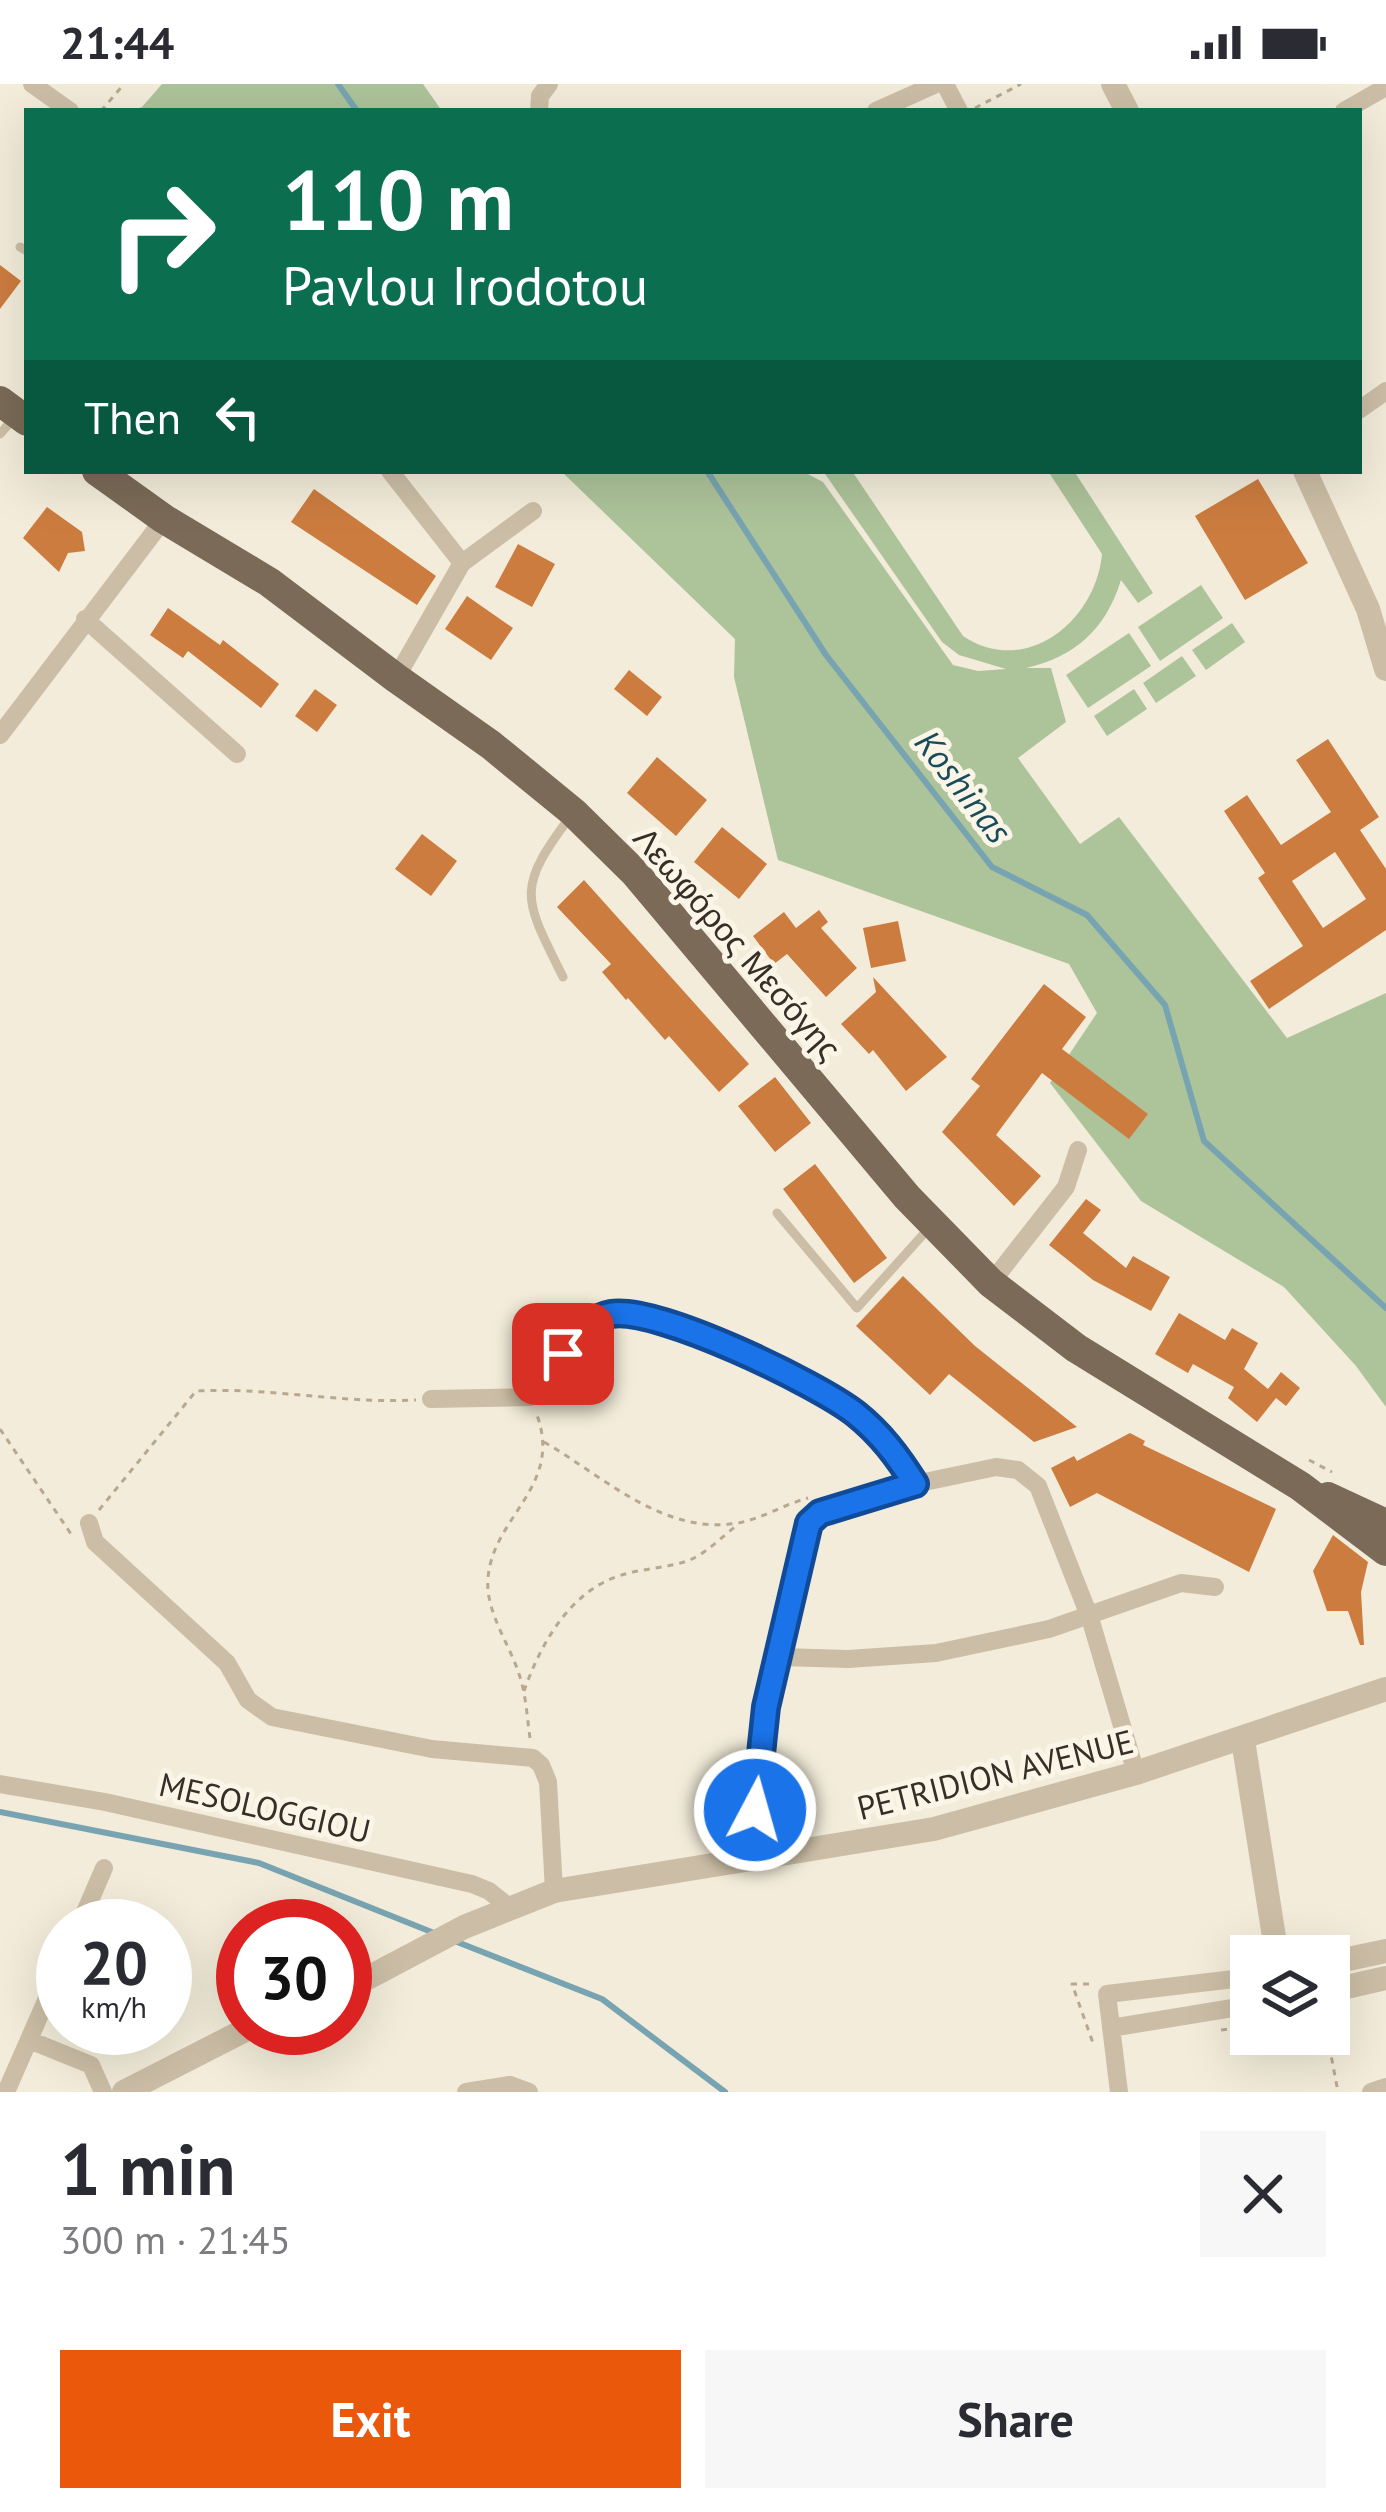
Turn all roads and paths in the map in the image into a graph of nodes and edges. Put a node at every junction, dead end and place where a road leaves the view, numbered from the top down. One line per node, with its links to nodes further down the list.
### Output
1 (32, 84): 6 (street)
2 (124, 84): 7 (path)
3 (936, 84): 8 (street)
4 (1022, 84): 9 (path)
5 (1386, 87): 10 (street)
6 (66, 108)
7 (103, 108)
8 (883, 108)
9 (975, 108)
10 (1349, 108)
11 (101, 474): 15 (main road, Λεωφόρος Μεσόγης)
12 (392, 474): 16 (street)
13 (1307, 474): 17 (street)
14 (533, 511): 16 (street)
15 (164, 519): 18 (street); 20 (main road, Λεωφόρος Μεσόγης)
16 (462, 563): 20 (street)
17 (1377, 604): 19 (street)
18 (85, 619): 21 (street); 22 (street)
19 (1386, 669)
20 (396, 678): 23 (main road, Λεωφόρος Μεσόγης)
21 (0, 735)
22 (237, 754)
23 (573, 812): 24 (lane); 27 (main road, Λεωφόρος Μεσόγης)
24 (563, 977)
25 (1078, 1150): 28 (street)
26 (777, 1214): 27 (lane)
27 (933, 1223): 28 (main road, Λεωφόρος Μεσόγης)
28 (991, 1283): 34 (main road, Λεωφόρος Μεσόγης)
29 (530, 1397): 30 (street); 32 (path); 33 (street)
30 (431, 1399): 36 (path)
31 (0, 1430): 36 (path)
32 (543, 1441): 37 (path); 44 (path)
33 (915, 1484): 41 (street); 42 (street)
34 (1300, 1486): 38 (main road, Λεωφόρος Μεσόγης); 39 (main road, Λεωφόρος Μεσόγης)
35 (819, 1496): 37 (path)
36 (89, 1523): 46 (street)
37 (739, 1523): 44 (path)
38 (1386, 1524)
39 (1386, 1551)
40 (1215, 1587): 41 (street)
41 (1090, 1618): 42 (street); 47 (street)
42 (781, 1657): 49 (street)
43 (1386, 1689): 45 (street, PETRIDION AVENUE)
44 (523, 1692): 46 (path)
45 (1243, 1740): 47 (street, PETRIDION AVENUE); 54 (street)
46 (532, 1758): 51 (street)
47 (1136, 1773): 49 (street, PETRIDION AVENUE)
48 (0, 1784): 53 (street, MESOLOGGIOU)
49 (764, 1859): 51 (street, PETRIDION AVENUE)
50 (104, 1868): 52 (street)
51 (554, 1891): 53 (street, PETRIDION AVENUE)
52 (91, 1899)
53 (501, 1911): 57 (street, PETRIDION AVENUE)
54 (1274, 1935)
55 (1386, 1951): 56 (street)
56 (1350, 1959)
57 (372, 1976)
58 (1386, 1978): 61 (street)
59 (1230, 1979): 64 (street)
60 (1072, 1984): 66 (path)
61 (1350, 1986)
62 (1230, 2008): 64 (street)
63 (36, 2022): 65 (street)
64 (1111, 2028): 75 (street)
65 (28, 2040): 70 (street); 71 (street)
66 (1092, 2042)
67 (216, 2045): 72 (street)
68 (1331, 2055): 76 (path)
69 (1386, 2087): 77 (street)
70 (6, 2092)
71 (103, 2092)
72 (124, 2092)
73 (466, 2092): 74 (street)
74 (529, 2092)
75 (1119, 2092)
76 (1338, 2092)
77 (1371, 2092)

